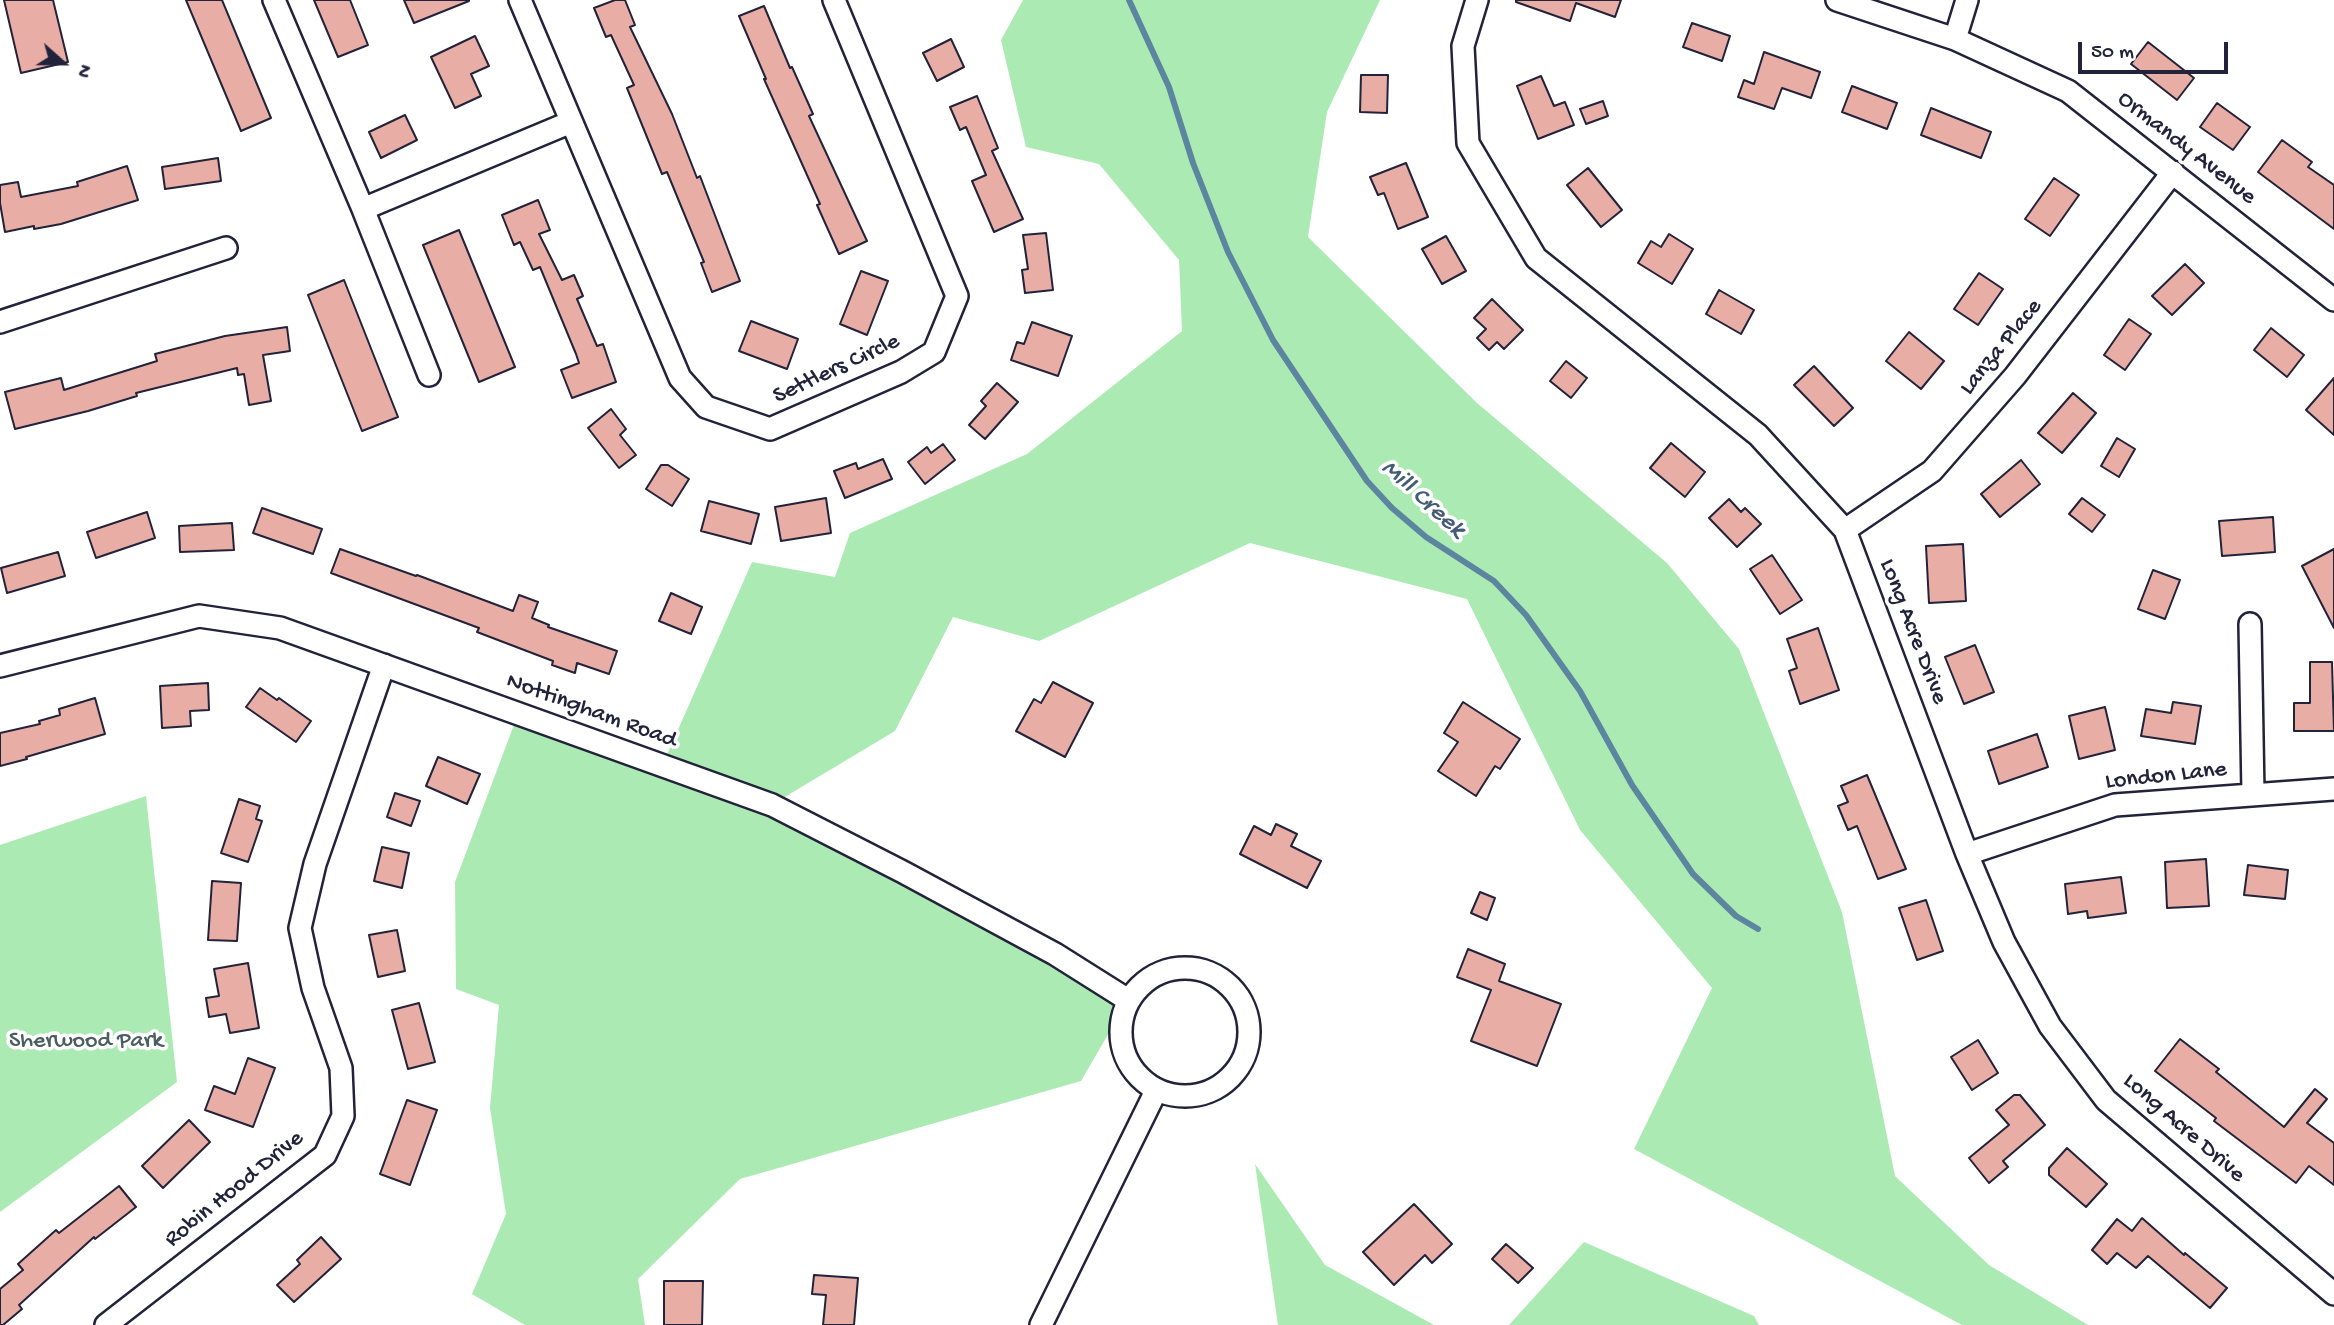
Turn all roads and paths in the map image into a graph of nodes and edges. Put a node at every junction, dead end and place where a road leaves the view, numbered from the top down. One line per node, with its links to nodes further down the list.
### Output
1 (274, 0): 10 (street)
2 (520, 0): 8 (street, Settlers Circle)
3 (834, 0): 8 (street, Settlers Circle)
4 (1477, 0): 15 (street, Long Acre Drive)
5 (1837, 0): 7 (street, Ormandy Avenue)
6 (1967, 0): 7 (street)
7 (1955, 40): 9 (street, Ormandy Avenue)
8 (571, 122): 10 (street)
9 (2173, 172): 12 (street, Ormandy Avenue); 15 (street, Lanza Place)
10 (363, 209): 14 (street)
11 (226, 248): 13 (street)
12 (2334, 300)
13 (0, 322)
14 (429, 375)
15 (1845, 530): 21 (street, Long Acre Drive)
16 (2250, 624): 20 (street)
17 (384, 665): 18 (street, Nottingham Road); 22 (street, Nottingham Road); 25 (street, Robin Hood Drive)
18 (0, 666)
19 (2334, 789): 20 (street, London Lane)
20 (2253, 794): 21 (street, London Lane)
21 (1968, 854): 24 (street, Long Acre Drive)
22 (1129, 1000): 23 (street); 23 (street)
23 (1156, 1091): 26 (street)
24 (2334, 1294)
25 (106, 1325)
26 (1041, 1325)

